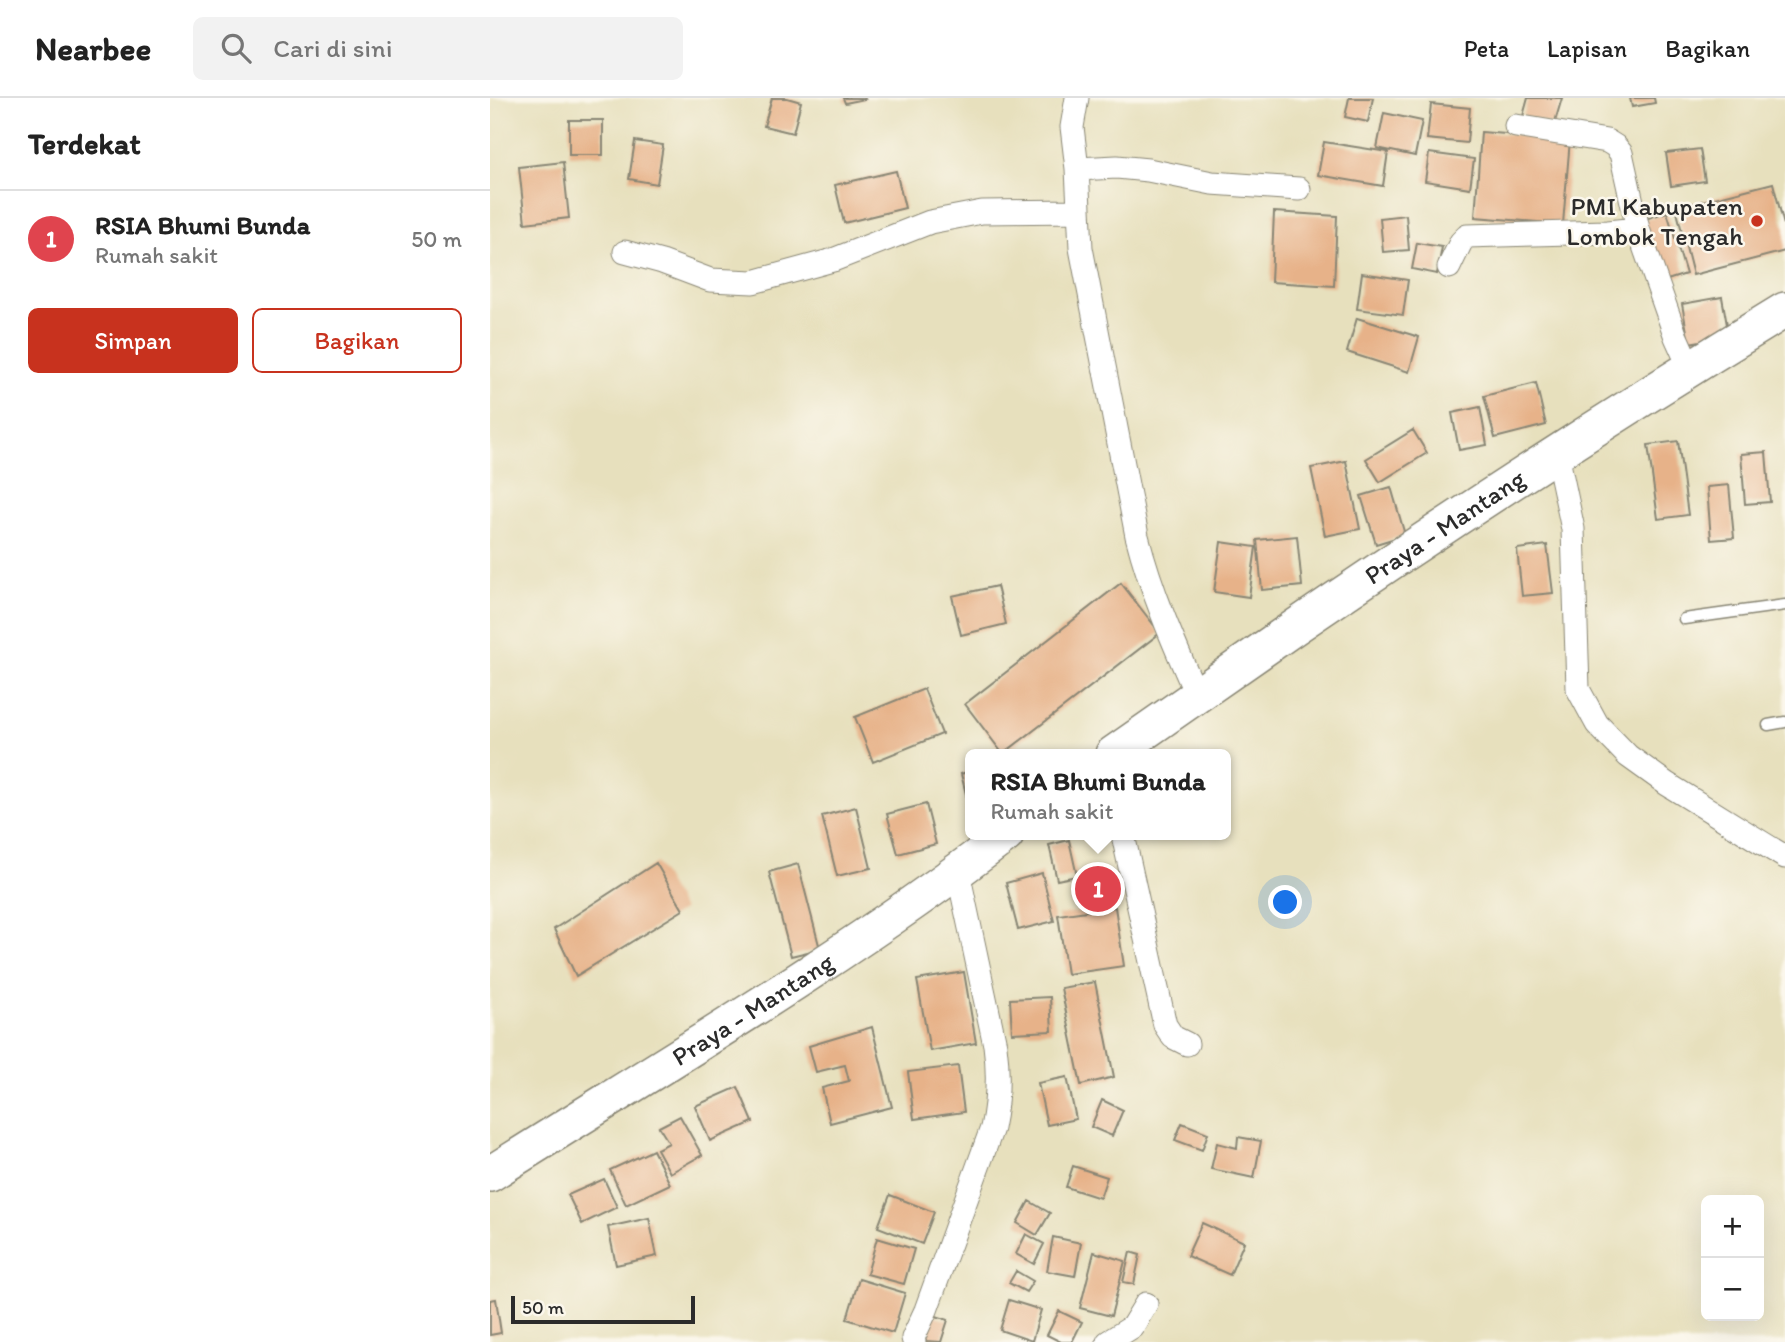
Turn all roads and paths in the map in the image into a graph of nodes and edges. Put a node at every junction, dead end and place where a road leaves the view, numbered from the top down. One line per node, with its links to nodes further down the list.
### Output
1 (1077, 98): 3 (street)
2 (1516, 126): 6 (street)
3 (1077, 169): 4 (street); 5 (street)
4 (1299, 189)
5 (1079, 211): 7 (street); 14 (street)
6 (1638, 229): 8 (street); 10 (street)
7 (625, 252)
8 (1449, 267)
9 (1785, 310): 10 (main road, Praya - Mantang)
10 (1690, 368): 11 (main road, Praya - Mantang)
11 (1557, 454): 14 (main road, Praya - Mantang); 20 (street)
12 (1785, 605): 13 (lane)
13 (1684, 620)
14 (1197, 696): 17 (main road, Praya - Mantang)
15 (1785, 722): 16 (lane)
16 (1768, 725)
17 (1120, 749)
18 (1000, 840): 21 (main road, Praya - Mantang)
19 (1124, 840): 22 (street)
20 (1785, 857)
21 (958, 872): 23 (main road, Praya - Mantang); 25 (street)
22 (1187, 1044)
23 (490, 1174)
24 (1146, 1304): 26 (street)
25 (914, 1342)
26 (1108, 1342)

